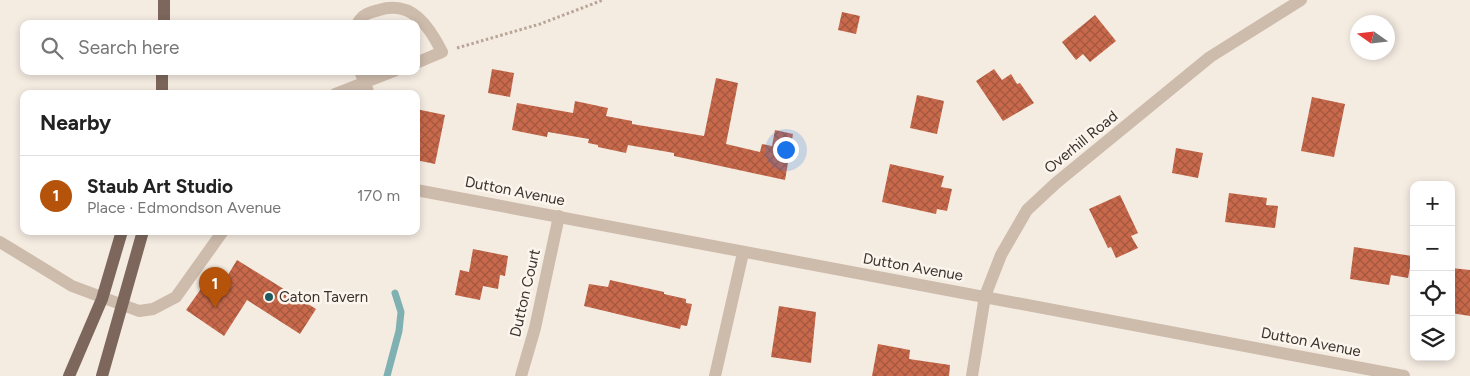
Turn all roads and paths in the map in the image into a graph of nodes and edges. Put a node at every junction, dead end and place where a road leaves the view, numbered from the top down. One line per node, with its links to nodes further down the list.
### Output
1 (164, 0): 4 (main road)
2 (603, 0): 6 (path)
3 (1301, 0): 20 (street, Overhill Road)
4 (164, 20)
5 (359, 20): 6 (street)
6 (442, 52): 7 (street)
7 (420, 60)
8 (162, 75): 11 (main road)
9 (384, 75): 10 (street)
10 (364, 83): 12 (street)
11 (162, 90)
12 (346, 90)
13 (420, 191): 14 (street, Dutton Avenue)
14 (559, 216): 19 (street, Dutton Avenue); 25 (street, Dutton Court)
15 (121, 235): 21 (main road)
16 (142, 235): 22 (main road)
17 (220, 235): 22 (street)
18 (0, 242): 21 (street)
19 (743, 253): 20 (street, Dutton Avenue); 26 (street)
20 (985, 296): 27 (street, Overhill Road); 28 (street, Dutton Avenue)
21 (102, 299): 22 (street); 23 (main road)
22 (124, 307): 24 (main road)
23 (69, 376)
24 (102, 376)
25 (521, 376)
26 (716, 376)
27 (972, 376)
28 (1404, 376)

